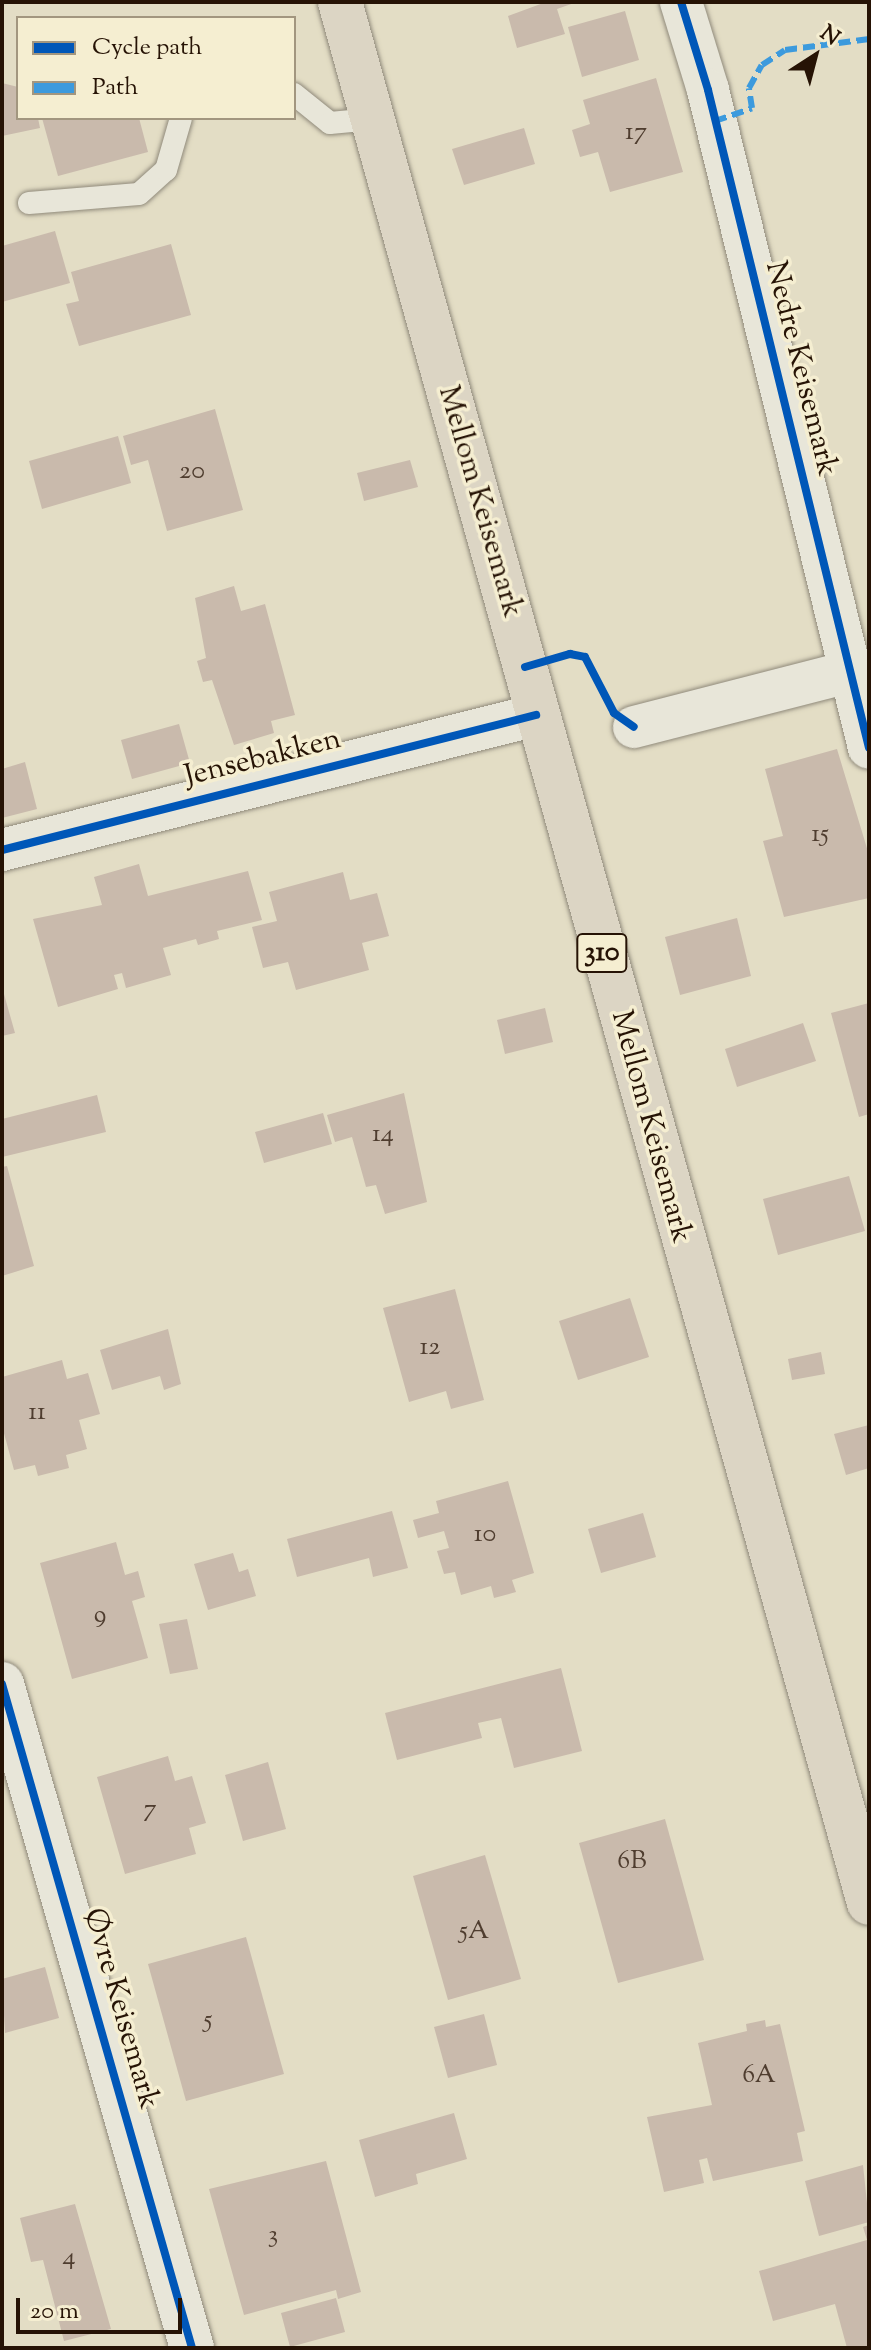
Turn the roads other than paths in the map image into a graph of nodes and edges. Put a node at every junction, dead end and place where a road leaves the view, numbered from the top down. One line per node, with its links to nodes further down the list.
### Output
1 (340, 2): 4 (main road, Mellom Keisemark / 310)
2 (681, 2): 7 (street, Nedre Keisemark)
3 (296, 96): 4 (lane)
4 (373, 119): 8 (main road, Mellom Keisemark / 310)
5 (180, 120): 6 (lane)
6 (29, 203)
7 (848, 672): 9 (street); 10 (street, Nedre Keisemark)
8 (536, 715): 11 (street, Jensebakken); 13 (main road, Mellom Keisemark / 310)
9 (634, 727)
10 (869, 748)
11 (2, 850)
12 (2, 1684): 14 (street, Øvre Keisemark)
13 (869, 1903)
14 (192, 2348)

